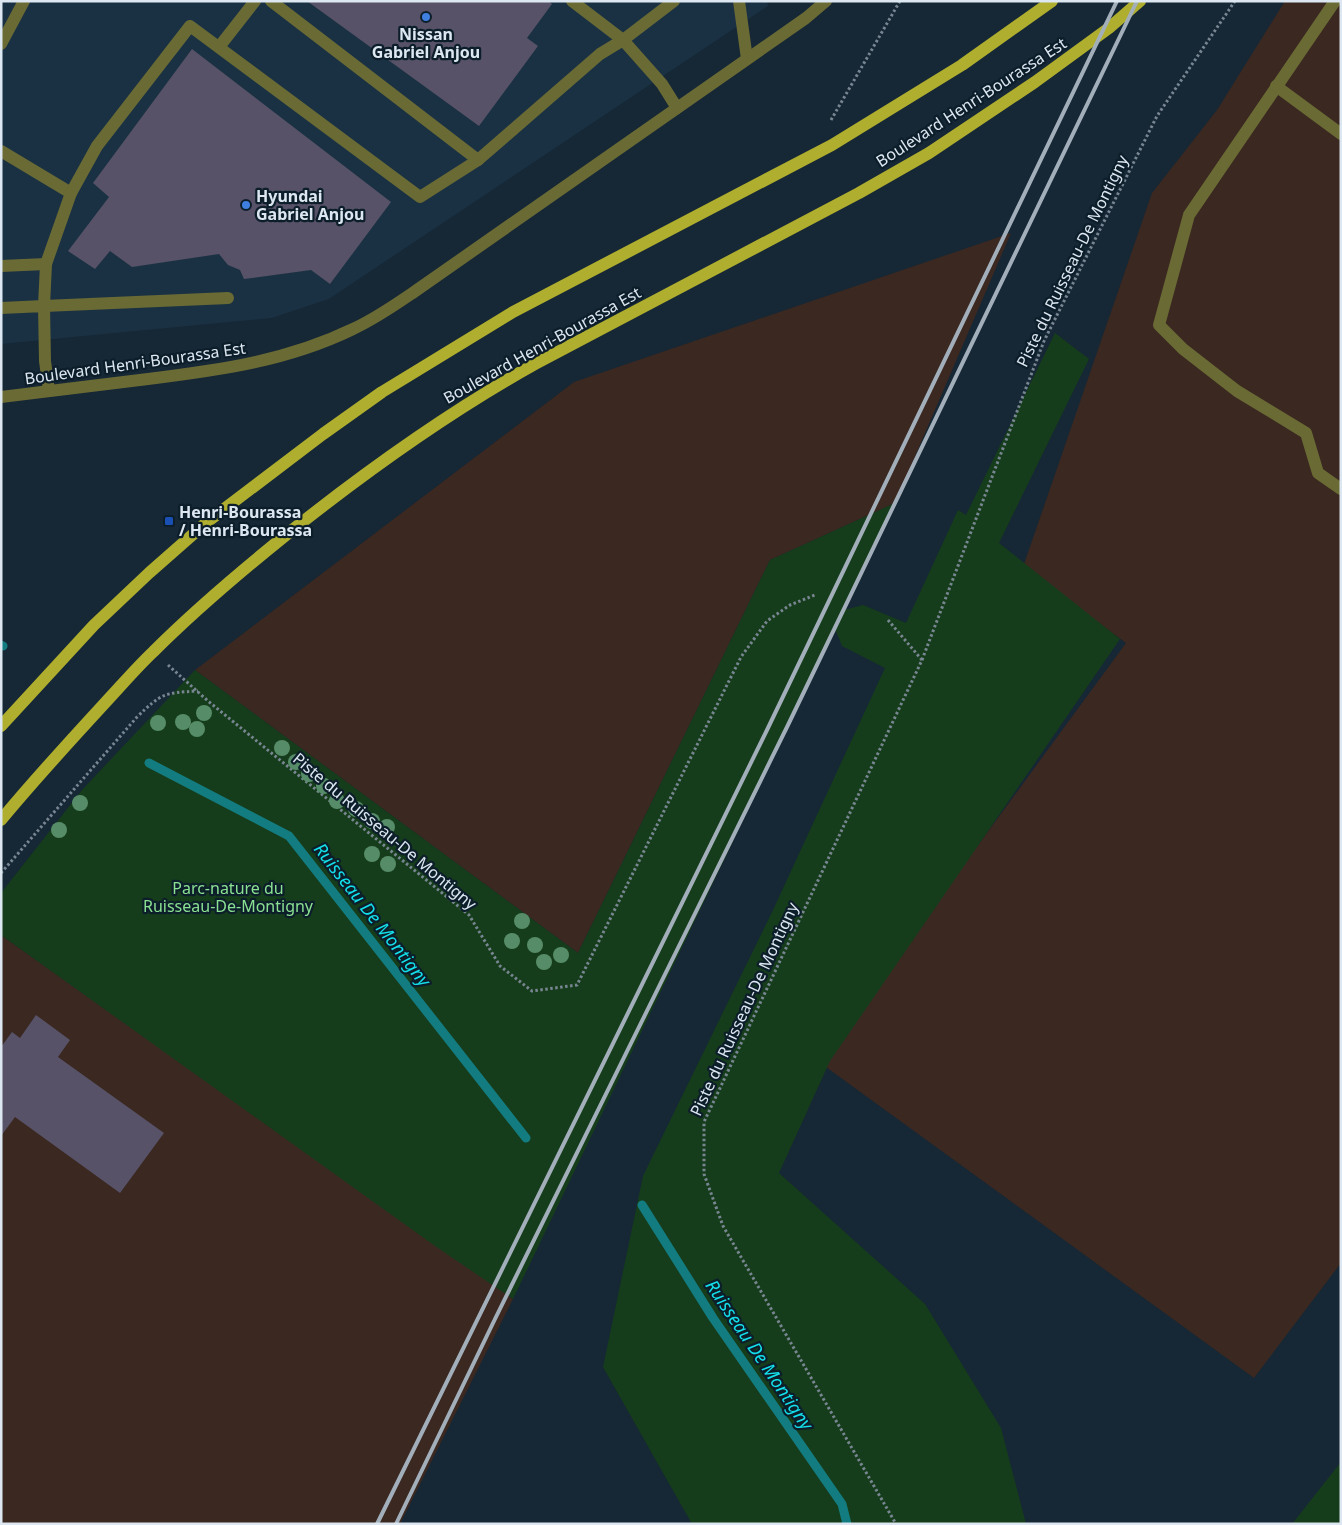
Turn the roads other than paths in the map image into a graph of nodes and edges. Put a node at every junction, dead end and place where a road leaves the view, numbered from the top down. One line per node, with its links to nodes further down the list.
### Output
1 (24, 1): 12 (street)
2 (255, 1): 13 (street)
3 (271, 1): 19 (street)
4 (572, 1): 11 (street)
5 (674, 1): 11 (street)
6 (739, 1): 14 (street)
7 (826, 1): 14 (street, Boulevard Henri-Bourassa Est)
8 (1052, 1): 29 (main road)
9 (1140, 1): 30 (main road, Boulevard Henri-Bourassa Est)
10 (1335, 1): 15 (street)
11 (623, 40): 16 (street); 19 (street)
12 (1, 44)
13 (219, 47): 19 (street); 20 (street)
14 (747, 59): 16 (street, Boulevard Henri-Bourassa Est)
15 (1276, 86): 17 (street); 28 (street)
16 (677, 108): 26 (street, Boulevard Henri-Bourassa Est)
17 (1341, 134)
18 (1, 151): 20 (street)
19 (478, 160)
20 (71, 193): 21 (street)
21 (46, 264): 22 (street); 24 (street)
22 (1, 266)
23 (228, 298): 24 (street)
24 (44, 306): 25 (street); 26 (street)
25 (1, 308)
26 (49, 391): 27 (street, Boulevard Henri-Bourassa Est)
27 (1, 397)
28 (1341, 489)
29 (1, 726)
30 (1, 820)

